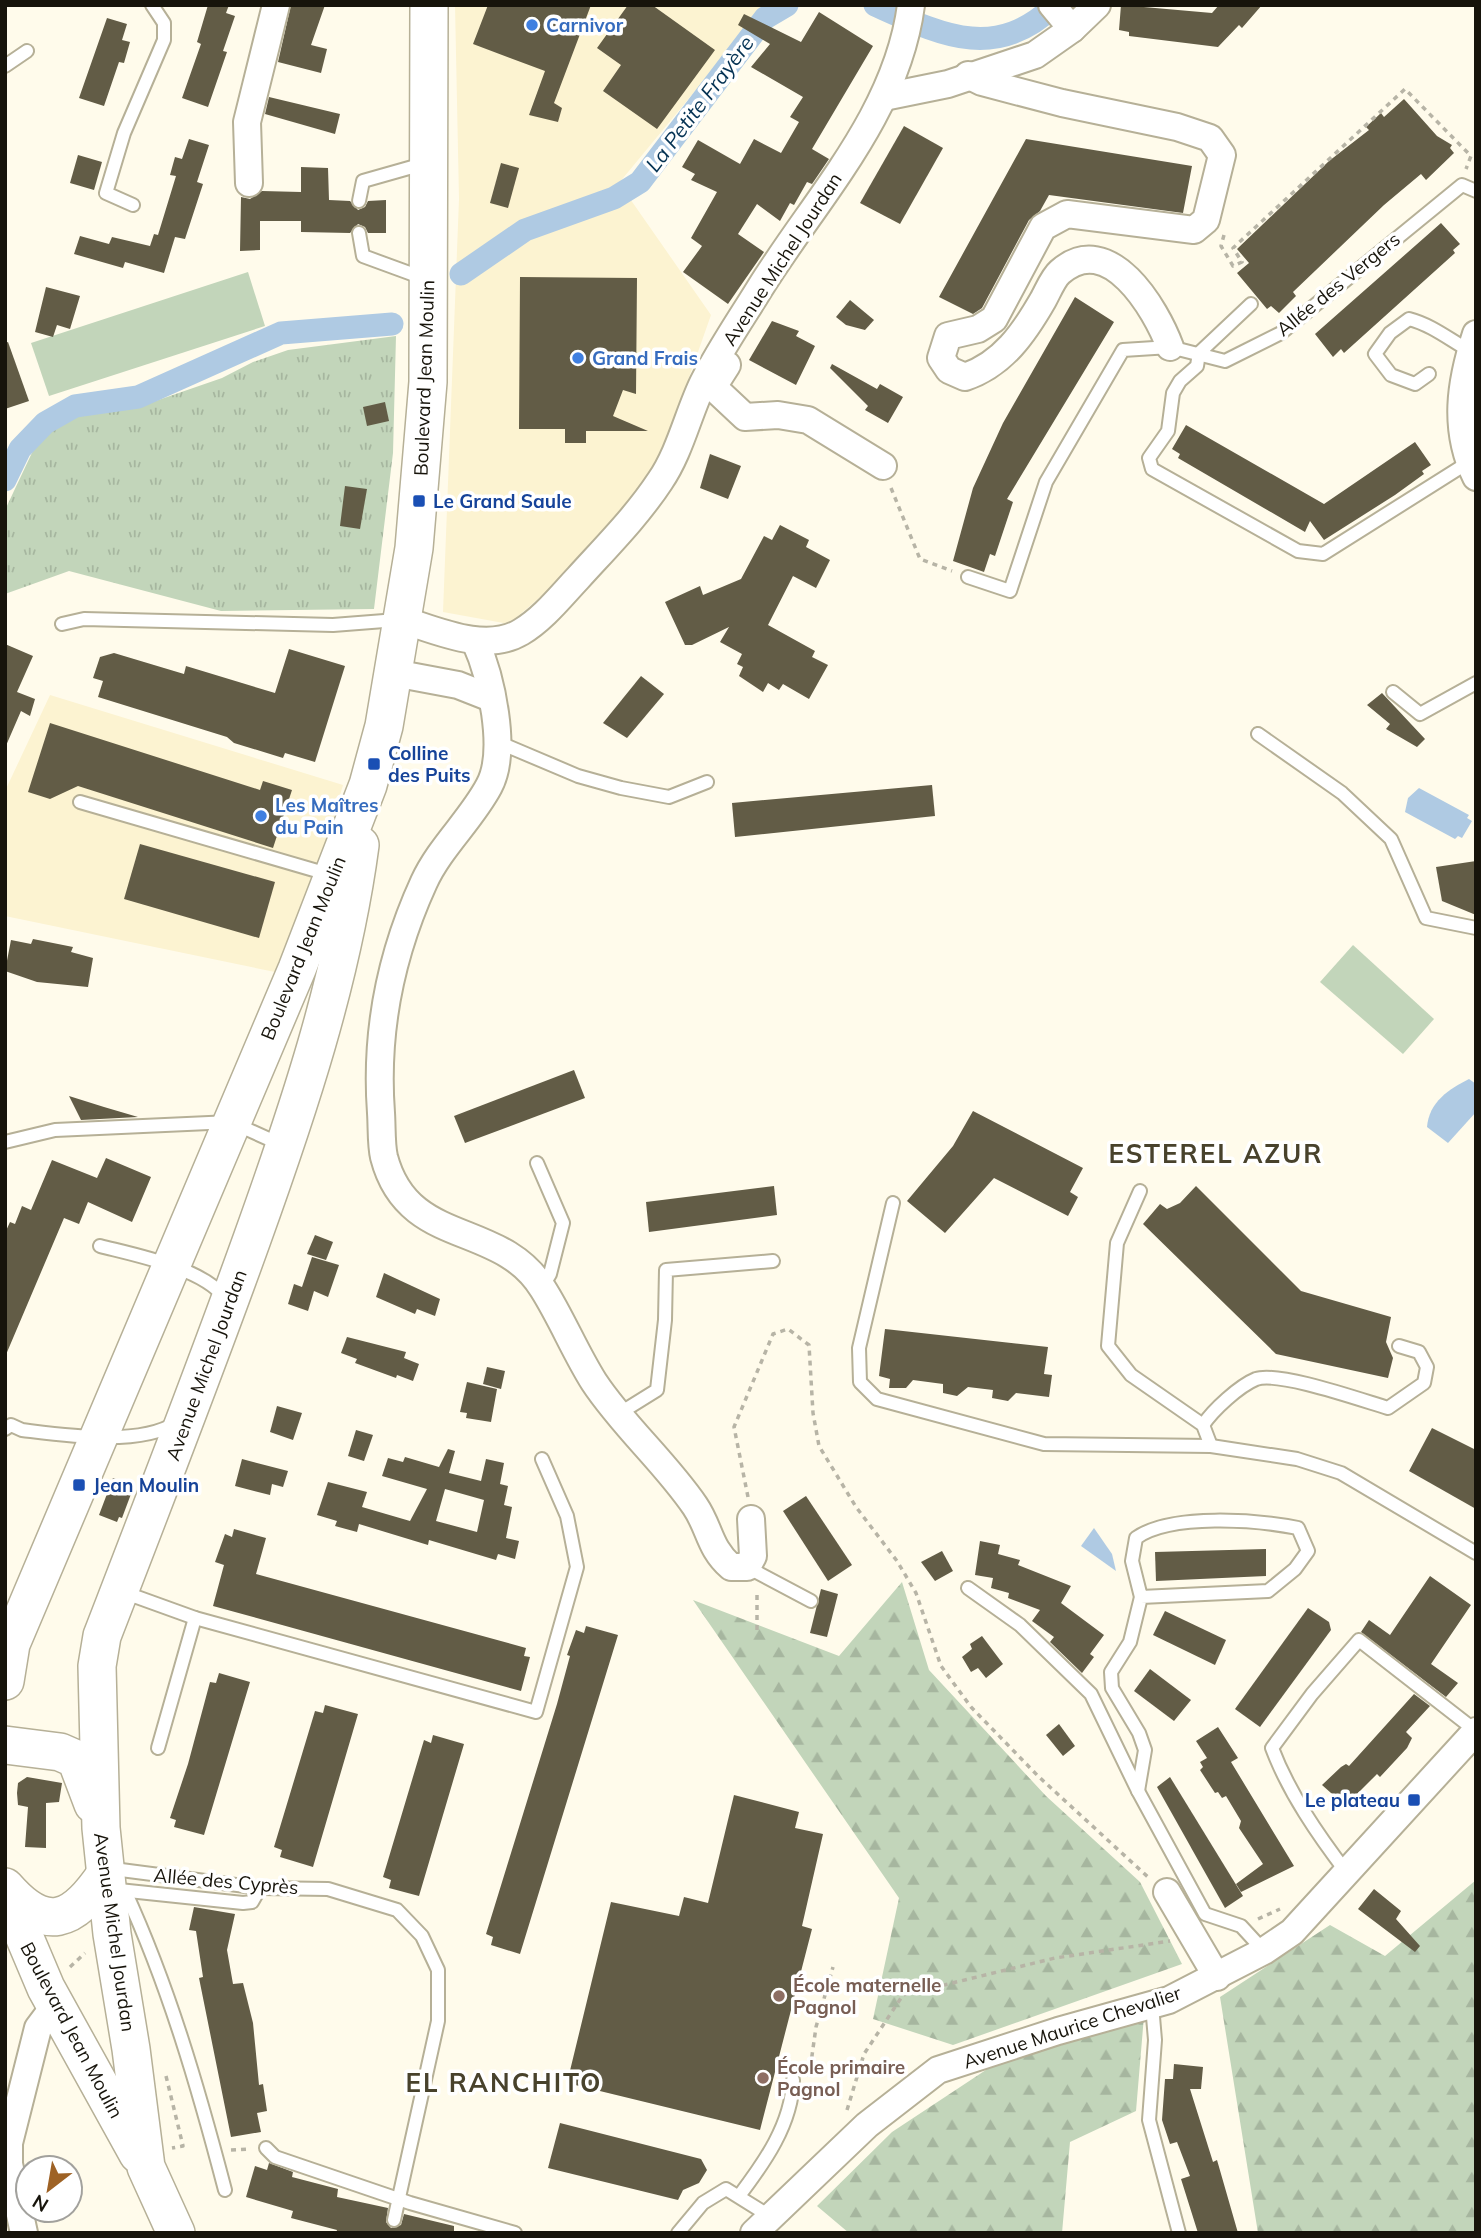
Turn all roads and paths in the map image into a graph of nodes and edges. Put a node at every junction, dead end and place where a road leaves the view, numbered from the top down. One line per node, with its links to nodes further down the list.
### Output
1 (152, 5): 16 (lane)
2 (276, 5): 13 (street)
3 (429, 5): 12 (main road, Boulevard Jean Moulin)
4 (1097, 5): 6 (street)
5 (911, 6): 10 (street, Avenue Michel Jourdan)
6 (1062, 16): 9 (street)
7 (27, 51): 8 (lane)
8 (5, 66)
9 (968, 75): 10 (street); 23 (street)
10 (884, 97): 20 (street, Avenue Michel Jourdan)
11 (1471, 156): 18 (path)
12 (427, 163): 15 (lane); 19 (main road, Boulevard Jean Moulin)
13 (249, 183)
14 (1476, 191): 24 (lane, Allée des Vergers)
15 (359, 201)
16 (134, 205)
17 (359, 233): 19 (lane)
18 (1233, 266)
19 (426, 279): 29 (main road, Boulevard Jean Moulin)
20 (761, 286): 26 (street); 31 (street, Avenue Michel Jourdan)
21 (1251, 304): 24 (lane)
22 (1473, 343): 25 (lane); 27 (street)
23 (1170, 347): 24 (lane, Allée des Vergers); 28 (lane, Allée des Vergers)
24 (1199, 352): 27 (lane)
25 (1429, 374)
26 (883, 466): 28 (path)
27 (1472, 470)
28 (968, 577)
29 (403, 620): 30 (lane); 31 (street, Avenue Michel Jourdan); 32 (main road, Boulevard Jean Moulin)
30 (62, 624)
31 (475, 641): 35 (street)
32 (394, 673): 35 (street); 39 (main road, Boulevard Jean Moulin)
33 (1476, 683): 34 (lane)
34 (1392, 692)
35 (491, 698): 37 (street)
36 (1258, 734): 42 (lane)
37 (500, 743): 38 (lane); 52 (street)
38 (707, 782)
39 (368, 785): 41 (main road, Boulevard Jean Moulin); 45 (main road, Avenue Michel Jourdan)
40 (80, 802): 41 (lane)
41 (331, 875): 43 (main road, Boulevard Jean Moulin)
42 (1476, 928)
43 (231, 1122): 44 (lane); 45 (lane); 51 (main road, Boulevard Jean Moulin)
44 (5, 1142)
45 (285, 1146): 53 (main road, Avenue Michel Jourdan)
46 (537, 1163): 52 (lane)
47 (1140, 1191): 57 (lane)
48 (894, 1203): 60 (lane)
49 (100, 1246): 51 (lane)
50 (773, 1261): 55 (lane)
51 (173, 1267): 53 (lane); 59 (main road, Boulevard Jean Moulin)
52 (542, 1287): 55 (street)
53 (229, 1304): 56 (main road, Avenue Michel Jourdan)
54 (1399, 1346): 57 (lane)
55 (620, 1413): 64 (street)
56 (188, 1414): 59 (lane); 66 (main road, Avenue Michel Jourdan)
57 (1203, 1424): 60 (lane)
58 (8, 1427): 59 (lane)
59 (100, 1440): 71 (main road, Boulevard Jean Moulin)
60 (1211, 1446): 63 (lane)
61 (542, 1459): 69 (lane)
62 (751, 1519): 64 (street); 82 (path)
63 (1476, 1553)
64 (752, 1570): 68 (lane); 70 (path)
65 (968, 1588): 76 (lane)
66 (119, 1591): 69 (lane); 77 (main road, Avenue Michel Jourdan)
67 (1141, 1597): 67 (lane); 76 (lane)
68 (811, 1601)
69 (195, 1618): 75 (lane)
70 (757, 1630)
71 (8, 1650): 72 (main road, Boulevard Jean Moulin)
72 (5, 1681)
73 (1476, 1731): 78 (street, Avenue Maurice Chevalier); 78 (lane)
74 (5, 1745): 77 (main road)
75 (158, 1748)
76 (1138, 1791): 85 (lane)
77 (101, 1828): 79 (main road, Avenue Michel Jourdan)
78 (1347, 1873): 85 (street, Avenue Maurice Chevalier)
79 (112, 1885): 80 (lane); 80 (lane, Allée des Cyprès); 81 (main road); 93 (lane); 94 (main road, Avenue Michel Jourdan)
80 (260, 1888): 97 (lane, Allée des Cyprès)
81 (5, 1889): 88 (main road, Boulevard Jean Moulin)
82 (1167, 1892): 87 (street)
83 (1180, 1940): 91 (path)
84 (88, 1941): 88 (path)
85 (1264, 1951): 87 (street, Avenue Maurice Chevalier)
86 (833, 1967): 90 (path)
87 (1217, 1977): 89 (street, Avenue Maurice Chevalier)
88 (50, 1996): 94 (main road, Boulevard Jean Moulin); 100 (street)
89 (1152, 2005): 99 (street, Avenue Maurice Chevalier); 104 (lane)
90 (793, 2086): 96 (lane)
91 (846, 2114)
92 (266, 2148): 93 (path); 97 (lane)
93 (215, 2152): 95 (lane)
94 (146, 2166): 101 (main road, Avenue Michel Jourdan)
95 (225, 2190)
96 (739, 2196): 99 (lane); 103 (lane)
97 (400, 2200): 98 (lane); 102 (lane)
98 (394, 2220)
99 (762, 2225)
100 (24, 2233)
101 (176, 2233)
102 (515, 2233)
103 (678, 2233)
104 (1179, 2233)

